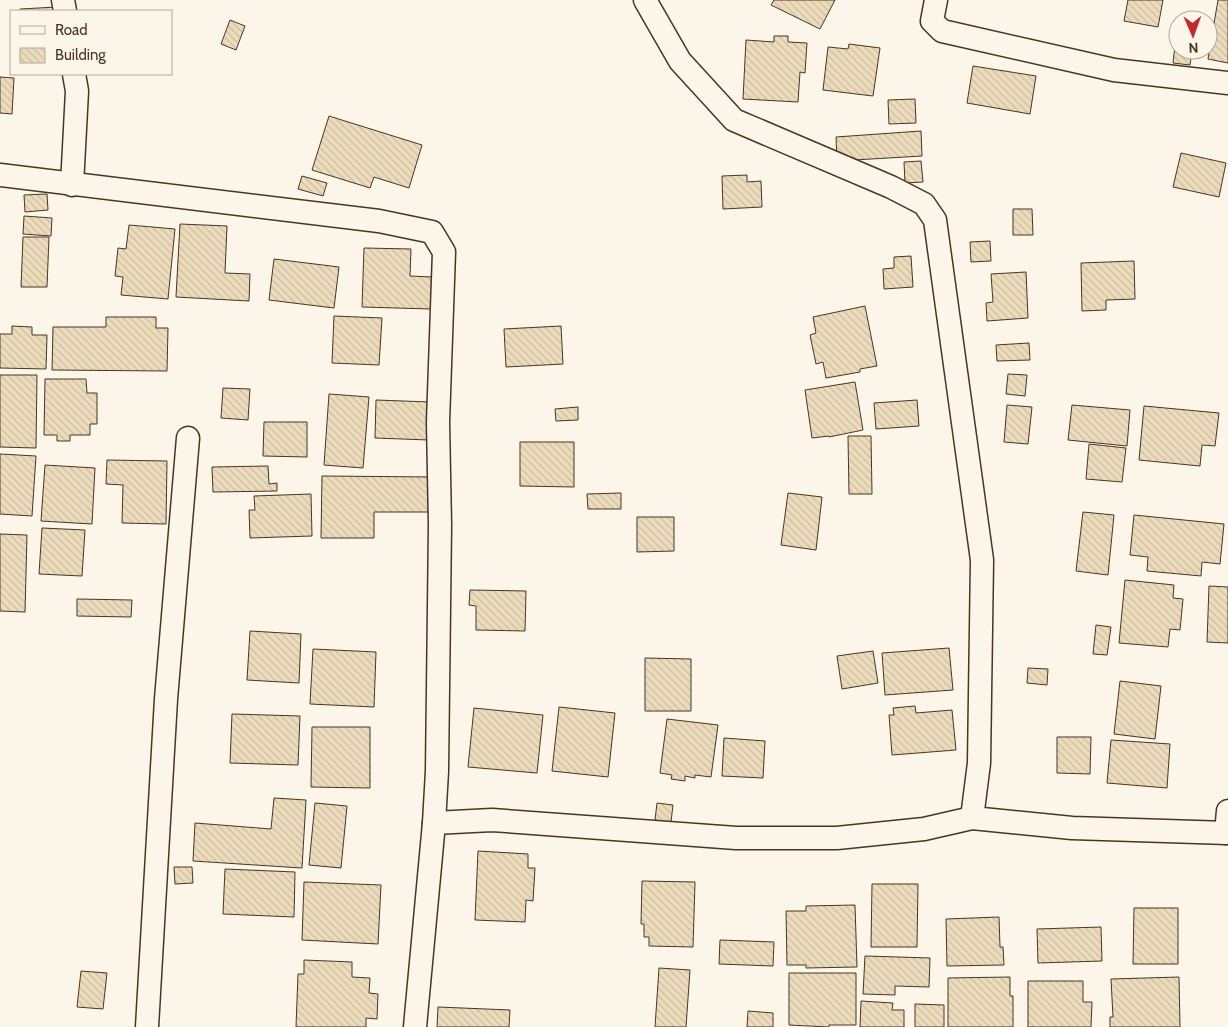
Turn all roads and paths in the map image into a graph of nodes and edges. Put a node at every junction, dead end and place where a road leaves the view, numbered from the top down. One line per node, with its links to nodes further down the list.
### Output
1 (645, 0): 9 (street)
2 (936, 0): 4 (street)
3 (74, 75): 6 (street)
4 (1228, 83)
5 (0, 175): 6 (street)
6 (72, 185): 10 (street)
7 (188, 438): 12 (street)
8 (1228, 811): 11 (street)
9 (972, 818): 10 (street); 11 (street)
10 (434, 823): 13 (street)
11 (1227, 833)
12 (147, 1027)
13 (415, 1027)

